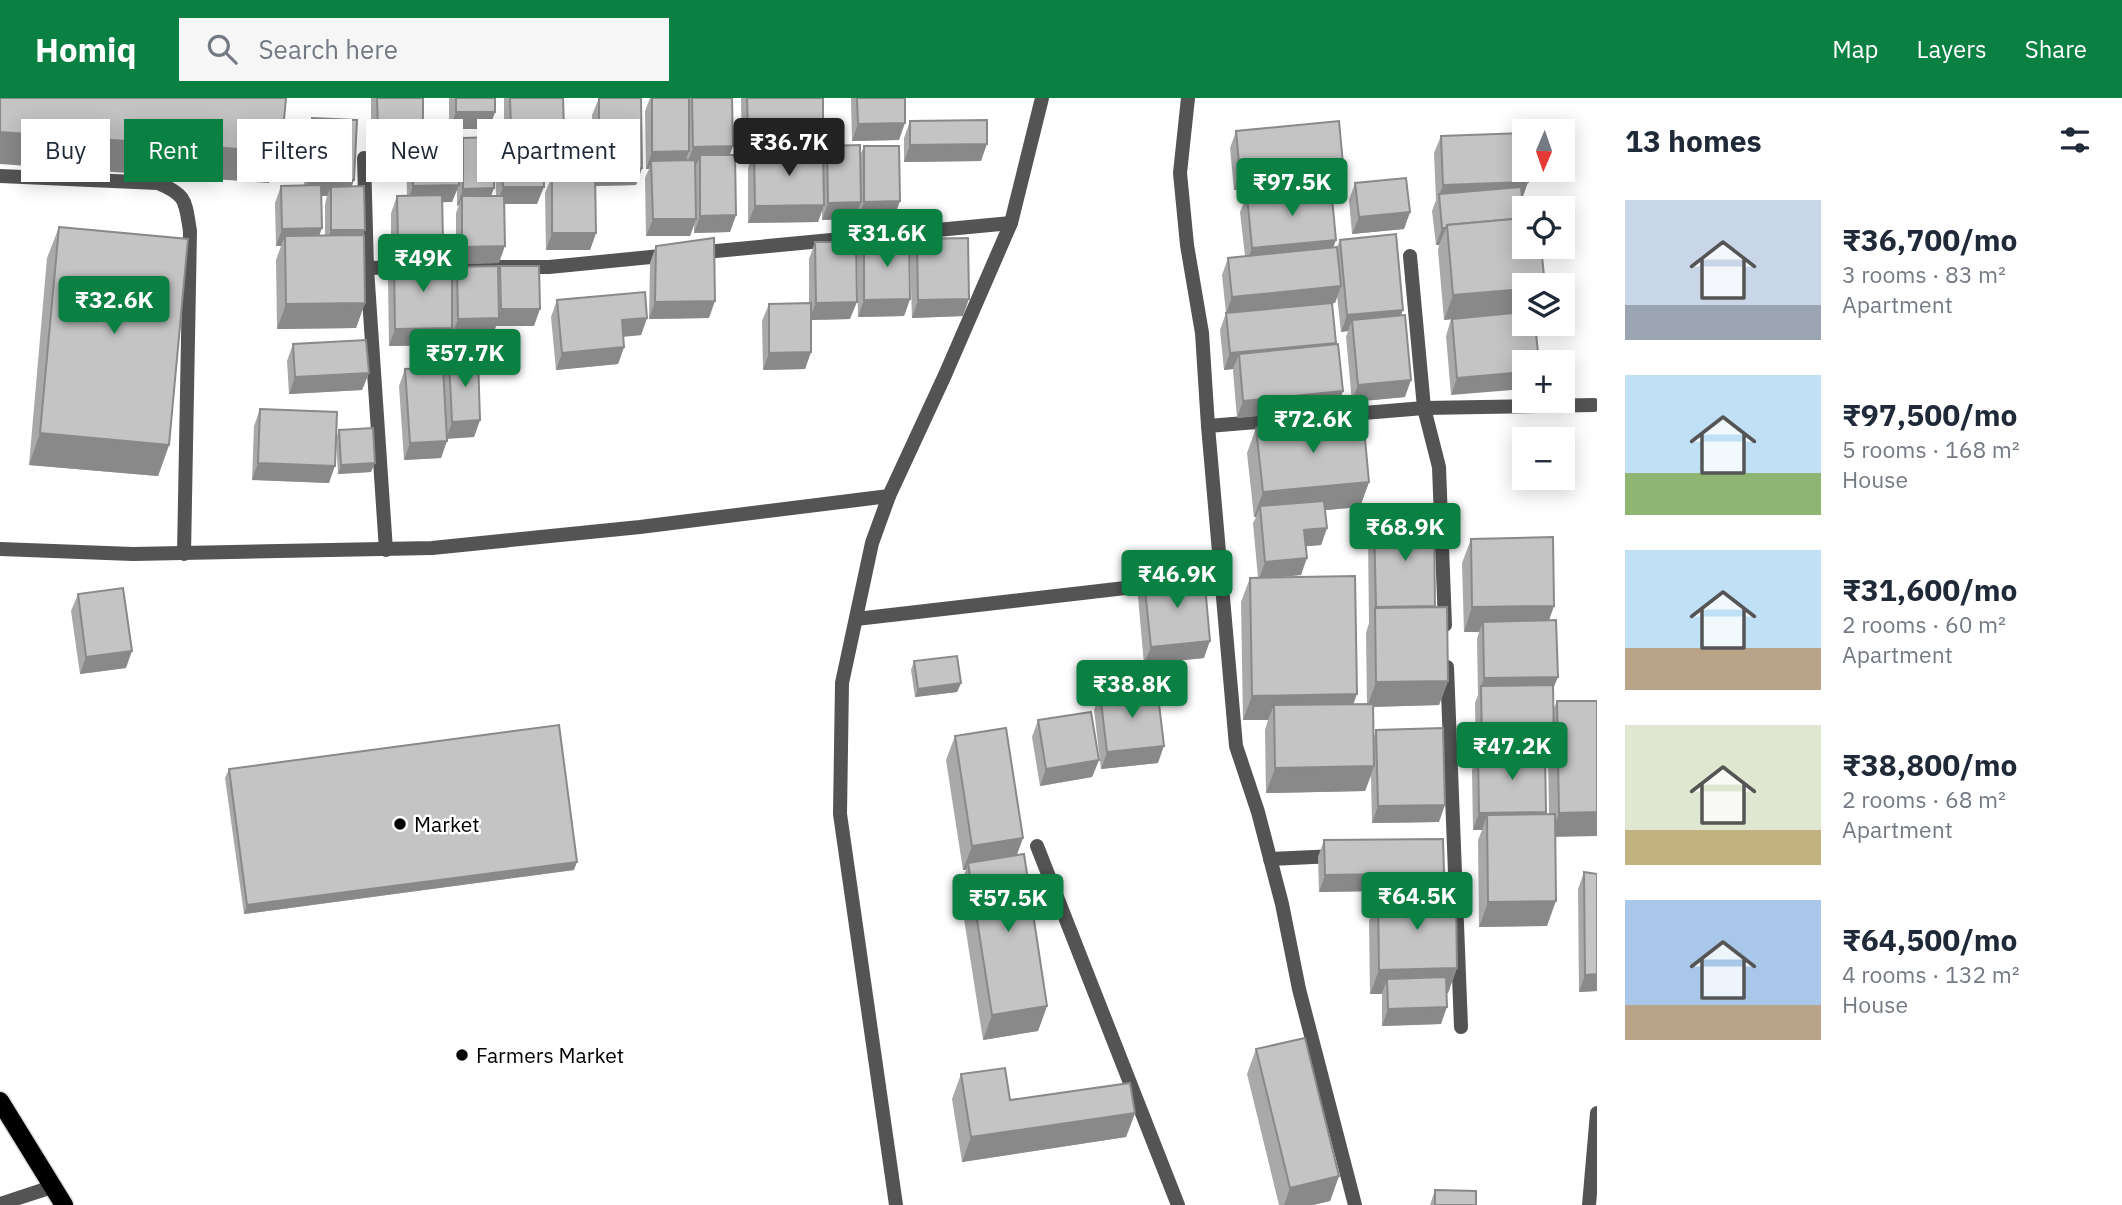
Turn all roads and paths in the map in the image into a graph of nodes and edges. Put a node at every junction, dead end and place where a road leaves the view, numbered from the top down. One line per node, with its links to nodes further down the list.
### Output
1 (1042, 98): 5 (street)
2 (1188, 98): 10 (street)
3 (364, 158): 7 (street)
4 (0, 176): 14 (street)
5 (1011, 223): 7 (street); 11 (street)
6 (1410, 256): 9 (street)
7 (367, 268): 13 (street)
8 (1594, 405): 9 (street)
9 (1424, 408): 10 (street); 20 (street)
10 (1208, 426): 19 (street)
11 (889, 496): 13 (street); 16 (street)
12 (0, 549): 14 (street)
13 (386, 550): 14 (street)
14 (184, 554)
15 (1169, 583): 16 (street)
16 (856, 619): 26 (street)
17 (1037, 846): 27 (street)
18 (1349, 856): 19 (street)
19 (1270, 859): 28 (street)
20 (1461, 1027)
21 (0, 1101): 23 (main road)
22 (1597, 1113): 29 (street)
23 (52, 1187): 24 (street); 25 (main road)
24 (0, 1205)
25 (64, 1205)
26 (896, 1205)
27 (1178, 1205)
28 (1355, 1205)
29 (1589, 1205)

